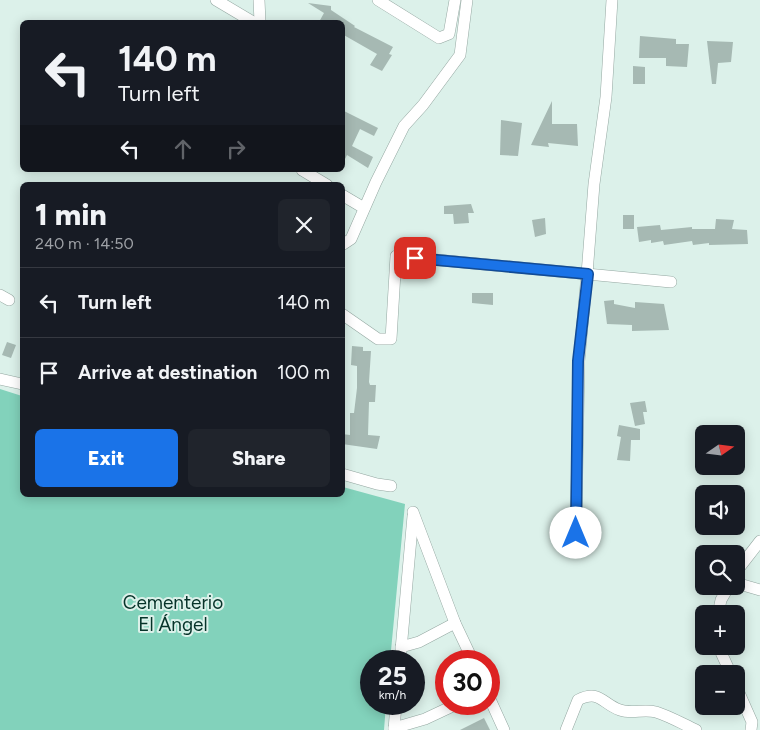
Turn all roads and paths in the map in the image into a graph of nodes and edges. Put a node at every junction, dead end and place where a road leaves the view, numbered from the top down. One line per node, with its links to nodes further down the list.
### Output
1 (216, 0): 7 (street)
2 (259, 0): 8 (street)
3 (378, 0): 4 (street)
4 (455, 0)
5 (467, 0): 12 (street)
6 (612, 0): 14 (street)
7 (250, 20)
8 (260, 20)
9 (305, 172): 10 (street)
10 (322, 182)
11 (345, 197): 12 (street)
12 (364, 208): 13 (street)
13 (345, 243)
14 (588, 274): 15 (street); 16 (street); 21 (street)
15 (671, 282)
16 (345, 316)
17 (0, 379): 18 (street)
18 (20, 384)
19 (345, 475): 20 (street)
20 (391, 486)
21 (576, 533)
22 (760, 541): 23 (street)
23 (756, 550): 24 (street)
24 (745, 562)
25 (745, 586): 26 (street)
26 (760, 590)
27 (456, 623): 28 (street); 28 (street); 30 (street)
28 (401, 647): 29 (street)
29 (401, 650)
30 (468, 650)
31 (745, 706): 39 (street)
32 (435, 714): 35 (street)
33 (395, 715): 35 (street)
34 (497, 715): 36 (street)
35 (394, 729)
36 (504, 730)
37 (566, 730): 38 (street)
38 (696, 730)
39 (751, 730)

